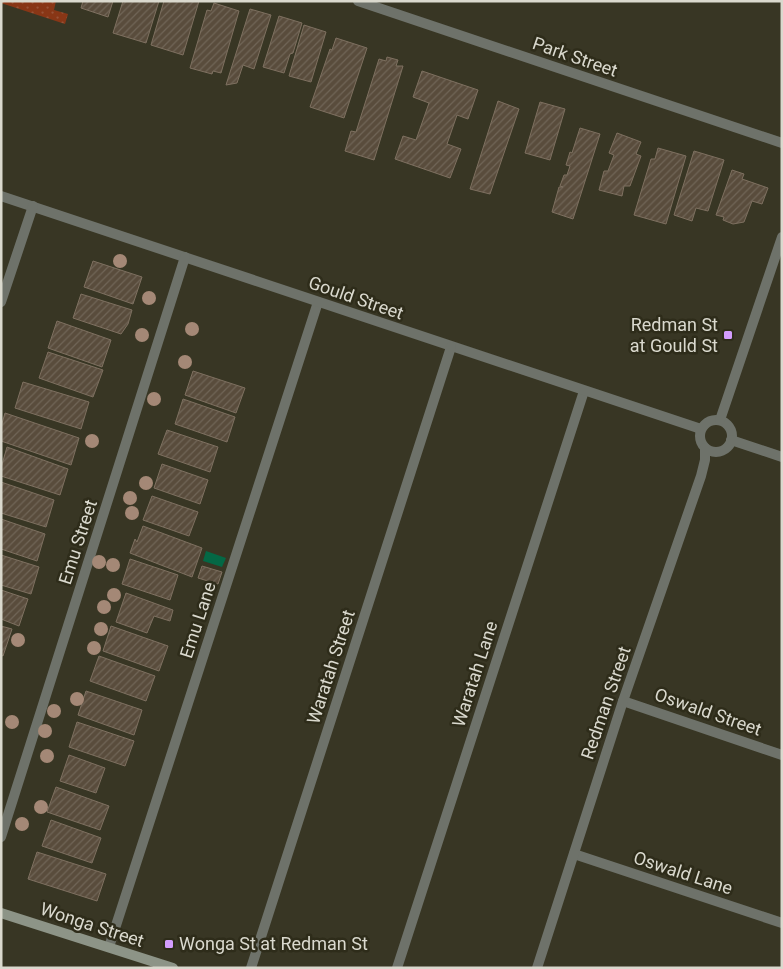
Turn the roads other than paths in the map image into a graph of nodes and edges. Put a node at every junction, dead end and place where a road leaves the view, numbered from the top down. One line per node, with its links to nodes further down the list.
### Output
1 (358, 1): 2 (street, Park Street)
2 (782, 143)
3 (1, 196): 4 (street, Gould Street)
4 (33, 206): 6 (street, Gould Street); 7 (street)
5 (782, 237): 11 (street)
6 (185, 258): 8 (street, Gould Street); 18 (street, Emu Street)
7 (1, 302)
8 (318, 302): 9 (street, Gould Street); 22 (street, Emu Lane)
9 (451, 347): 10 (street, Gould Street); 24 (street, Waratah Street)
10 (584, 391): 12 (street, Gould Street); 25 (street, Waratah Lane)
11 (720, 420): 12 (street); 13 (street)
12 (700, 429): 14 (street)
13 (731, 440): 14 (street); 15 (street)
14 (705, 448): 16 (street, Redman Street)
15 (782, 457)
16 (623, 701): 17 (street, Oswald Street); 19 (street, Redman Street)
17 (782, 755)
18 (1, 837)
19 (574, 854): 21 (street, Oswald Lane); 26 (street, Redman Street)
20 (1, 912): 22 (street, Wonga Street)
21 (782, 923)
22 (109, 947): 23 (street, Wonga Street)
23 (173, 968)
24 (251, 968)
25 (397, 968)
26 (536, 968)

